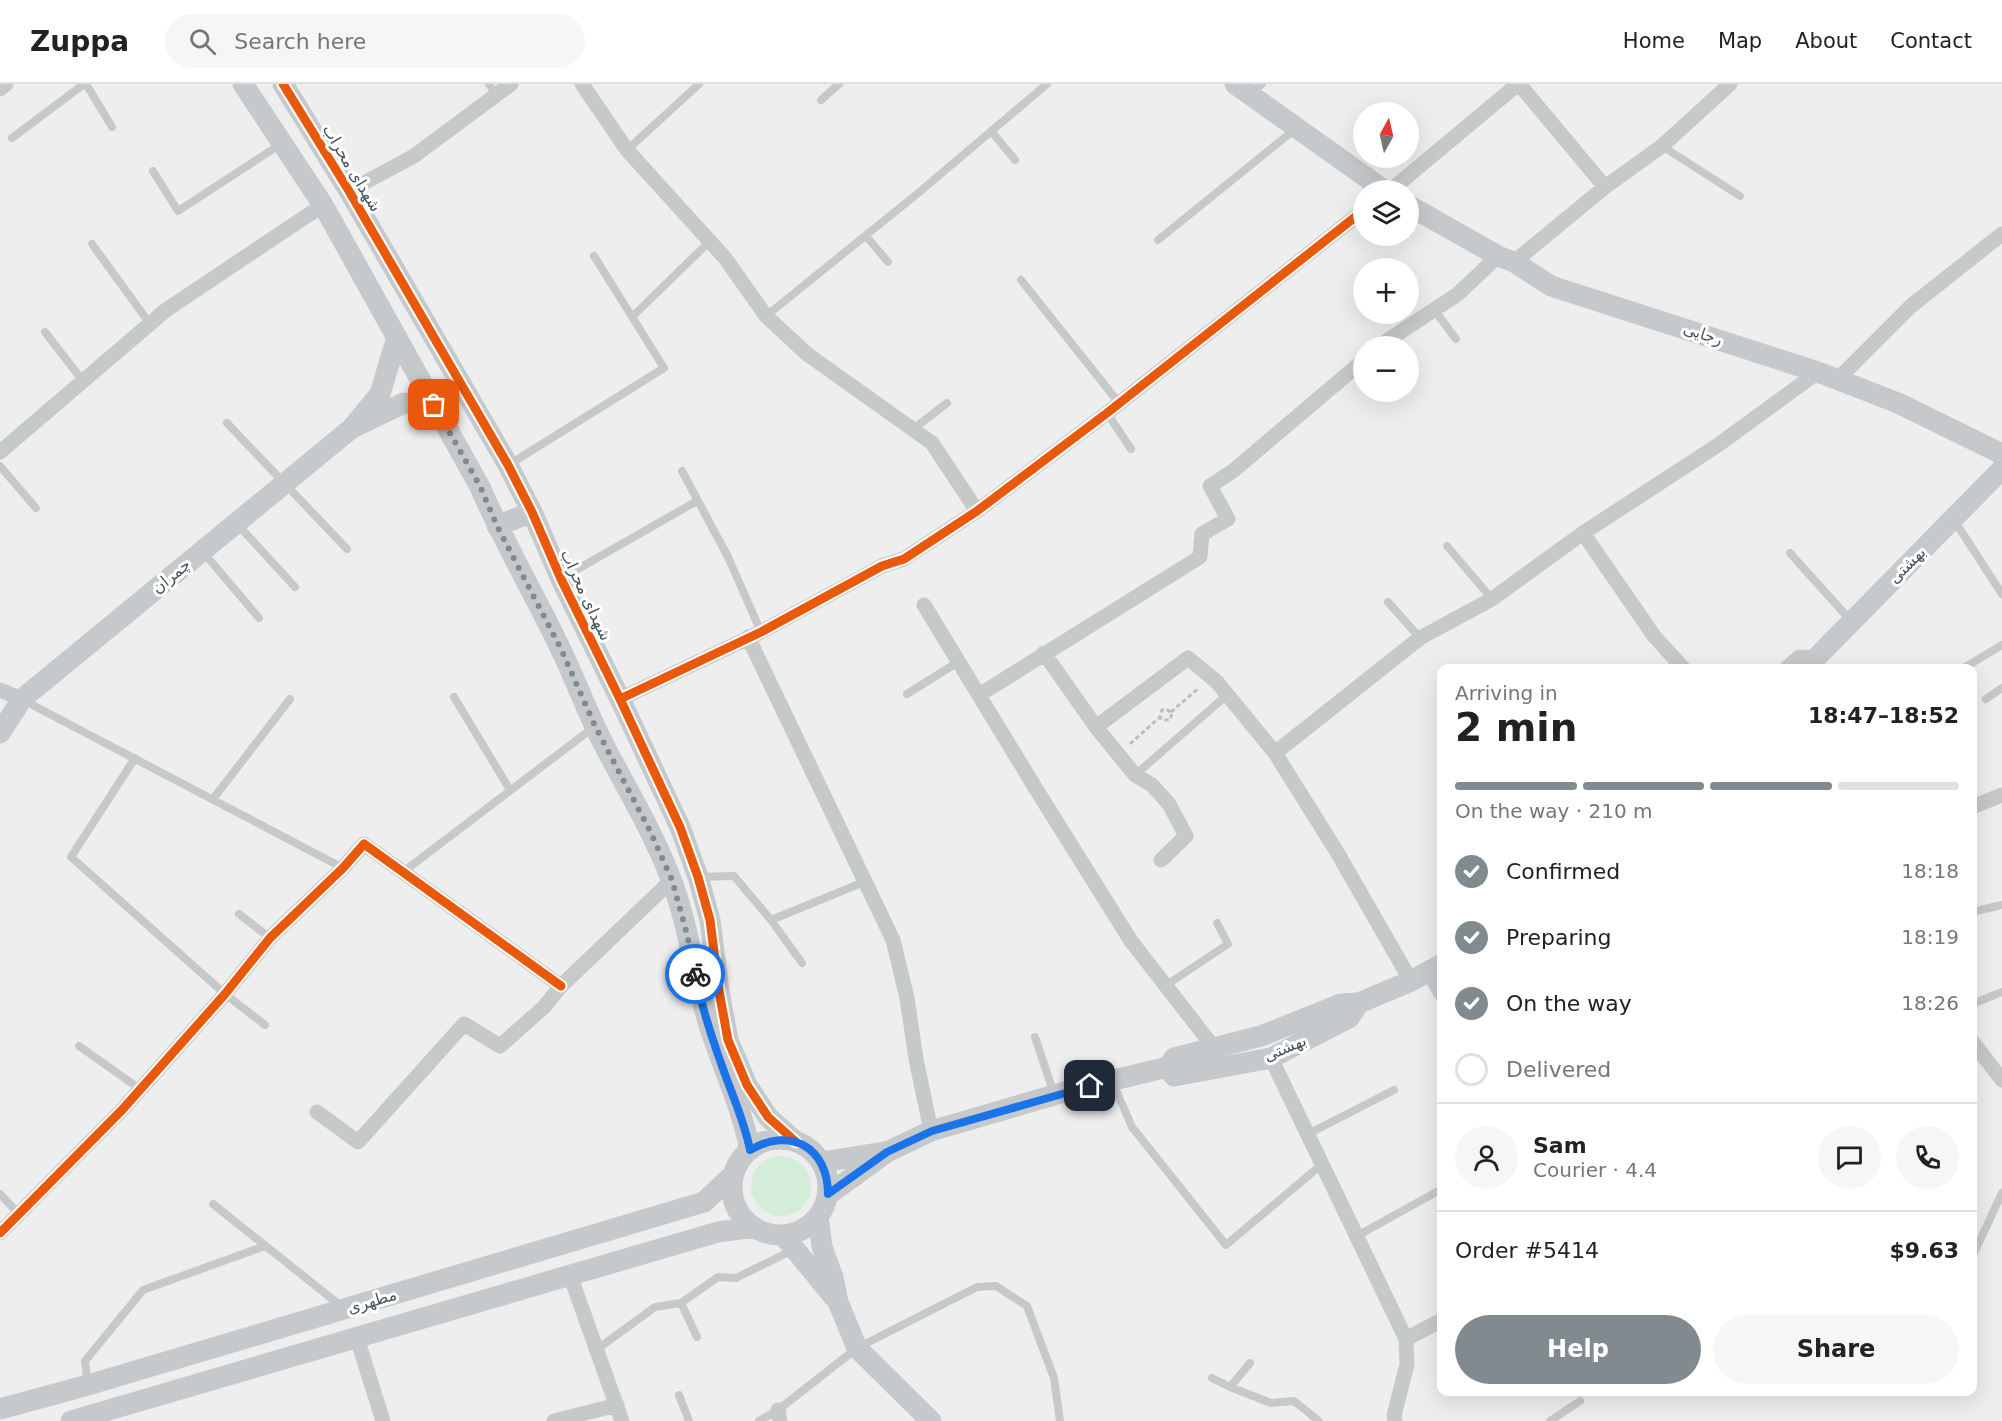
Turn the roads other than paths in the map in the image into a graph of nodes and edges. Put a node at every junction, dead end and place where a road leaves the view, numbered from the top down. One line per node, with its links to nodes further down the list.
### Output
1 (6, 84): 13 (street)
2 (85, 84): 16 (lane); 19 (lane)
3 (243, 84): 20 (street)
4 (283, 84): 28 (street, شهدای محراب)
5 (511, 84): 14 (street)
6 (582, 84): 22 (street)
7 (699, 84): 22 (lane)
8 (839, 84): 15 (lane)
9 (1047, 84): 18 (lane)
10 (1519, 84): 26 (street); 27 (street)
11 (1730, 84): 21 (street)
12 (1249, 88): 17 (street)
13 (0, 89)
14 (493, 89): 28 (street)
15 (822, 100)
16 (112, 127)
17 (1295, 129): 25 (street); 35 (lane)
18 (991, 131): 23 (lane); 34 (lane)
19 (12, 138)
20 (282, 143): 24 (lane); 30 (street)
21 (1662, 146): 27 (street); 29 (lane)
22 (627, 150): 36 (street)
23 (1015, 160)
24 (153, 171)
25 (1369, 180)
26 (1403, 180)
27 (1605, 187): 39 (street)
28 (349, 191): 30 (street); 64 (street, شهدای محراب)
29 (1740, 196)
30 (323, 205): 45 (street); 48 (street)
31 (1419, 211): 39 (street, رجایی)
32 (1353, 219): 54 (street)
33 (2002, 234): 52 (street)
34 (866, 236): 40 (lane); 43 (lane)
35 (1158, 240)
36 (710, 241): 43 (street); 44 (lane)
37 (92, 244): 45 (lane)
38 (594, 256): 44 (lane)
39 (1506, 259): 42 (street); 51 (street, رجایی)
40 (888, 262)
41 (1020, 280): 54 (lane)
42 (1435, 311): 47 (street); 49 (lane)
43 (766, 316): 60 (street)
44 (632, 317): 64 (lane)
45 (150, 324): 53 (street)
46 (45, 332): 53 (lane)
47 (1395, 336)
48 (397, 338): 56 (street); 59 (street)
49 (1456, 339)
50 (1353, 369): 92 (street)
51 (1818, 372): 52 (street, رجایی); 76 (street)
52 (1838, 380): 63 (street, رجایی)
53 (83, 381): 62 (street)
54 (1119, 402): 57 (street)
55 (947, 404): 60 (lane)
56 (434, 405): 59 (street); 75 (street)
57 (1107, 413): 61 (lane); 71 (street)
58 (227, 423): 68 (lane)
59 (352, 428): 68 (street, چمران)
60 (912, 430): 71 (street)
61 (1131, 449)
62 (0, 452)
63 (2002, 454)
64 (508, 465): 72 (street, شهدای محراب)
65 (0, 466): 70 (lane)
66 (2002, 469): 73 (street, بهشتی)
67 (682, 471): 69 (lane)
68 (286, 482): 74 (street, چمران); 78 (lane)
69 (697, 501): 81 (lane); 89 (lane)
70 (36, 508)
71 (977, 511): 89 (street)
72 (532, 512): 75 (street); 81 (street, شهدای محراب)
73 (1953, 519): 83 (lane); 88 (street, بهشتی)
74 (236, 523): 79 (street, چمران); 82 (lane)
75 (497, 526): 109 (street)
76 (1583, 533): 84 (street); 94 (street)
77 (1447, 546): 84 (lane)
78 (347, 549)
79 (202, 551): 87 (lane); 105 (street, چمران)
80 (1790, 553): 88 (lane)
81 (561, 579): 107 (street, شهدای محراب)
82 (295, 587)
83 (2002, 594)
84 (1492, 598): 90 (street)
85 (1388, 602): 90 (lane)
86 (924, 605): 93 (street)
87 (260, 618)
88 (1852, 622): 97 (street, بهشتی)
89 (755, 634): 107 (street); 124 (street)
90 (1420, 638): 112 (street)
91 (2002, 645): 98 (lane)
92 (1044, 653): 102 (street); 110 (street)
93 (958, 662): 101 (lane); 102 (street)
94 (1679, 664)
95 (1796, 664): 96 (street)
96 (1809, 664)
97 (1815, 664)
98 (1970, 664)
99 (2002, 688): 108 (lane)
100 (0, 690): 105 (street)
101 (907, 694)
102 (979, 695): 136 (street)
103 (1227, 695): 110 (street); 112 (street); 114 (lane)
104 (454, 697): 115 (lane)
105 (22, 699): 111 (street, چمران); 113 (lane)
106 (290, 699): 117 (lane)
107 (620, 699): 122 (street, شهدای محراب)
108 (1986, 699)
109 (595, 726): 115 (lane); 123 (street)
110 (1096, 727): 114 (street)
111 (0, 733)
112 (1275, 753): 134 (street)
113 (135, 758): 117 (lane); 139 (lane)
114 (1135, 775): 119 (street)
115 (510, 790): 121 (lane)
116 (2002, 795): 118 (street)
117 (213, 799): 120 (lane)
118 (1977, 805)
119 (1161, 860)
120 (344, 868): 121 (street); 132 (street)
121 (403, 872): 135 (street)
122 (698, 877): 128 (street, شهدای محراب); 129 (lane)
123 (672, 880): 130 (street); 135 (street)
124 (864, 882): 129 (lane); 156 (street)
125 (2002, 904): 126 (lane)
126 (1977, 911)
127 (239, 914): 132 (lane)
128 (710, 920): 130 (street); 158 (street, شهدای محراب)
129 (771, 920): 133 (lane)
130 (684, 922): 159 (street)
131 (1217, 923): 136 (lane)
132 (270, 938): 139 (street)
133 (802, 963)
134 (1427, 972): 137 (street); 141 (street, بهشتی)
135 (561, 986): 155 (street)
136 (1165, 986): 147 (street)
137 (1437, 987)
138 (2002, 992): 140 (lane)
139 (225, 994): 142 (lane); 152 (street)
140 (1977, 1002)
141 (1359, 1003): 143 (street, بهشتی); 148 (street, بهشتی)
142 (265, 1025)
143 (1261, 1036): 147 (street, بهشتی); 148 (street)
144 (1035, 1037): 154 (lane)
145 (79, 1046): 152 (lane)
146 (1977, 1048): 150 (street)
147 (1215, 1049): 149 (street, بهشتی)
148 (1271, 1058): 149 (street, بهشتی); 157 (street)
149 (1168, 1067): 151 (street, بهشتی)
150 (2002, 1080)
151 (1111, 1081): 154 (street, بهشتی); 162 (lane)
152 (140, 1089): 170 (street)
153 (1394, 1090): 157 (lane)
154 (1055, 1095): 156 (street, بهشتی)
155 (317, 1112)
156 (932, 1131): 160 (street, بهشتی)
157 (1308, 1134): 162 (street)
158 (796, 1142): 159 (street); 161 (street)
159 (750, 1150): 163 (street)
160 (887, 1152): 161 (street); 167 (street)
161 (822, 1162): 167 (street)
162 (1321, 1165): 174 (street)
163 (734, 1174): 169 (street, مطهری); 172 (street)
164 (1437, 1192): 174 (lane)
165 (2002, 1193): 178 (lane)
166 (0, 1194): 170 (lane)
167 (828, 1194): 171 (street)
168 (213, 1204): 177 (lane)
169 (674, 1211): 175 (street); 182 (street, مطهری)
170 (19, 1214): 173 (street)
171 (818, 1216): 176 (street); 180 (street)
172 (754, 1227): 175 (street, مطهری); 176 (street)
173 (0, 1233)
174 (1356, 1237): 186 (street)
175 (686, 1242): 179 (street, مطهری)
176 (789, 1242): 180 (street); 181 (lane)
177 (265, 1246): 182 (lane); 191 (lane)
178 (1977, 1247)
179 (570, 1275): 185 (street, مطهری); 188 (street)
180 (838, 1302): 187 (street)
181 (681, 1303): 184 (lane); 188 (lane)
182 (344, 1309): 191 (street, مطهری)
183 (1437, 1323): 186 (street)
184 (697, 1337)
185 (357, 1338): 199 (street, مطهری); 200 (street)
186 (1406, 1339): 198 (street)
187 (857, 1348): 197 (lane); 205 (street); 206 (lane)
188 (596, 1350): 196 (street)
189 (1250, 1363): 192 (lane)
190 (1212, 1377): 192 (lane)
191 (88, 1385): 195 (street, مطهری)
192 (1230, 1387): 207 (lane)
193 (679, 1395): 203 (lane)
194 (1580, 1401): 208 (lane)
195 (4, 1404)
196 (617, 1405): 201 (street); 202 (street)
197 (779, 1415): 204 (lane)
198 (1391, 1419)
199 (71, 1421)
200 (383, 1421)
201 (554, 1421)
202 (622, 1421)
203 (689, 1421)
204 (759, 1421)
205 (931, 1421)
206 (1060, 1421)
207 (1319, 1421)
208 (1550, 1421)

